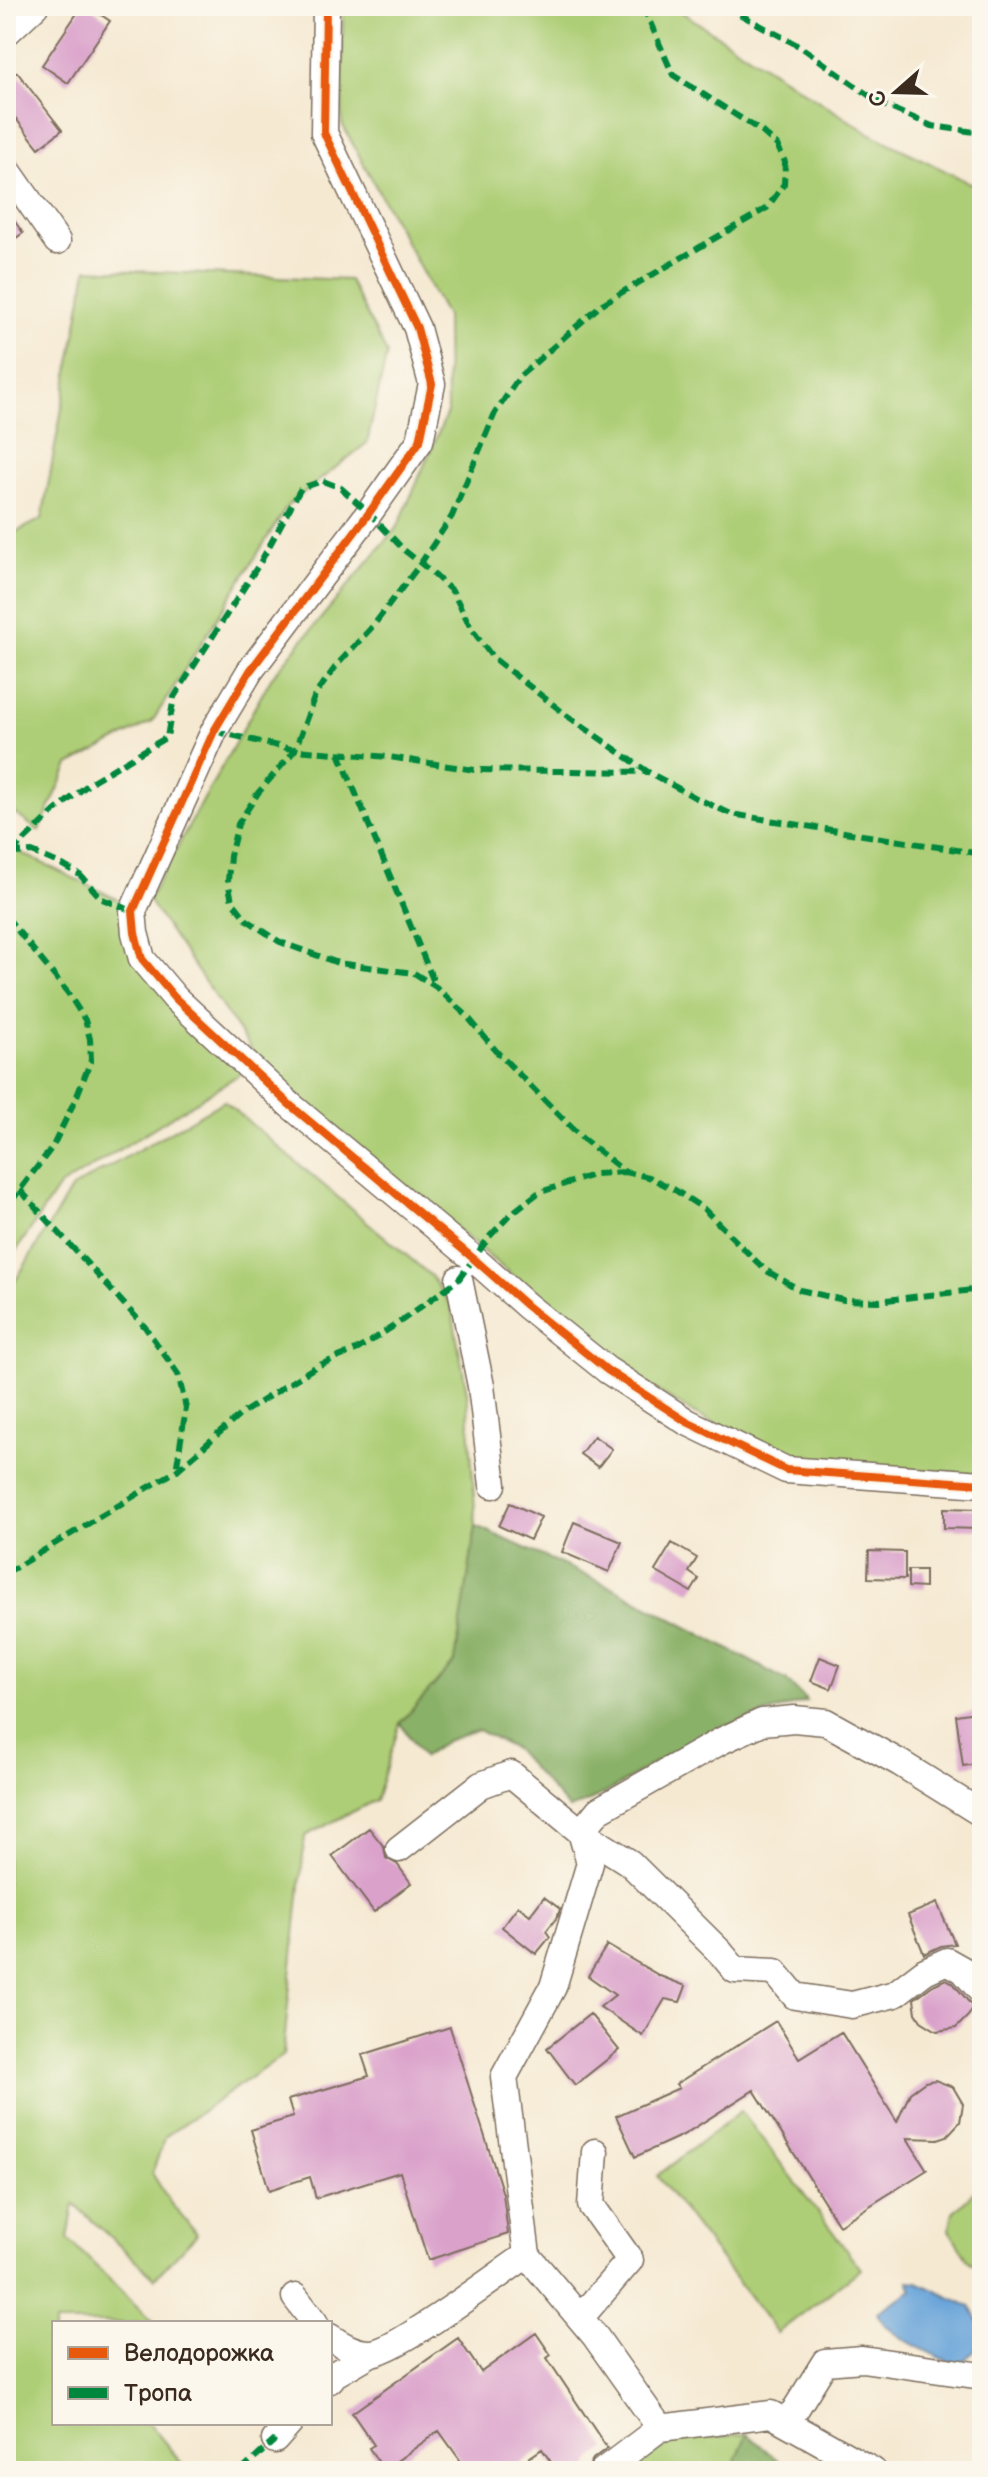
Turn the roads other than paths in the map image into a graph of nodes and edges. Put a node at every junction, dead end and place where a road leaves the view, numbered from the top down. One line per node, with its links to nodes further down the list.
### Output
1 (35, 6): 3 (street)
2 (326, 6): 7 (street)
3 (6, 33)
4 (6, 168): 5 (street)
5 (57, 241)
6 (459, 1279): 8 (street)
7 (982, 1484)
8 (493, 1485)
9 (982, 1814): 10 (street)
10 (581, 1832): 11 (street); 12 (street); 14 (street)
11 (399, 1849)
12 (982, 1992)
13 (595, 2152): 16 (street)
14 (527, 2255): 16 (street); 19 (street)
15 (295, 2297): 17 (street)
16 (580, 2318): 23 (street)
17 (313, 2321)
18 (332, 2338): 19 (street)
19 (371, 2353): 21 (street)
20 (975, 2375): 22 (street)
21 (332, 2378)
22 (787, 2423): 23 (street); 25 (street)
23 (660, 2428): 24 (street)
24 (603, 2471)
25 (873, 2471)

